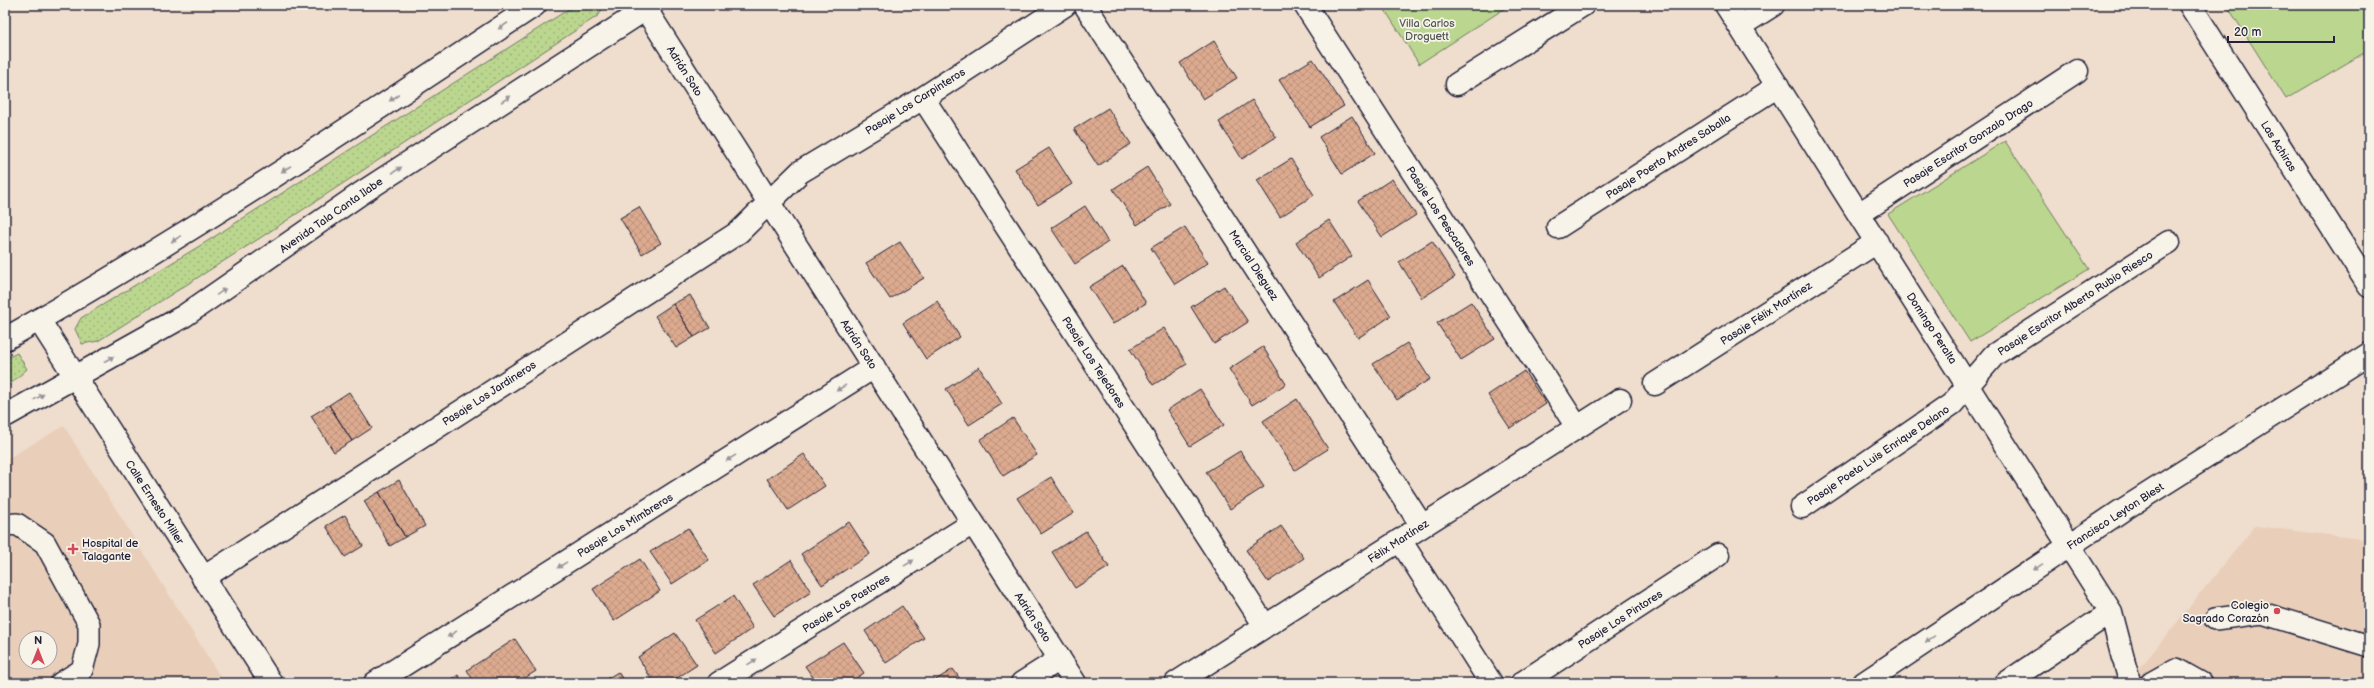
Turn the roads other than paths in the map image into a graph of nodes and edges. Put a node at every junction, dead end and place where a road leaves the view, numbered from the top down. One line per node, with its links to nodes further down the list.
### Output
1 (535, 5): 21 (street, one-way to 21)
2 (1065, 5): 14 (street, Pasaje Los Carpinteros)
3 (1086, 5): 34 (street, Marcial Dieguez)
4 (1305, 5): 30 (street, Pasaje Los Pescadores)
5 (1583, 5): 12 (street)
6 (1726, 5): 10 (street, Domingo Peralta)
7 (1773, 5): 10 (street)
8 (647, 6): 15 (street, Adrián Soto); 25 (street, Avenida Tala Canta Ilabe, one-way to 8)
9 (2196, 7): 20 (street, Las Achiras)
10 (1740, 26): 13 (street, Domingo Peralta)
11 (2077, 71): 16 (street, Pasaje Escritor Gonzalo Drago)
12 (1457, 84)
13 (1778, 86): 16 (street, Domingo Peralta); 17 (street, Pasaje Poerto Andres Saballa)
14 (923, 98): 15 (street, Pasaje Los Carpinteros); 41 (street, Pasaje Los Tejedores)
15 (769, 202): 24 (street, Adrián Soto); 38 (street, Pasaje Los Jardineros)
16 (1859, 214): 18 (street, Domingo Peralta)
17 (1558, 227)
18 (1878, 242): 26 (street, Pasaje Félix Martínez); 27 (street, Domingo Peralta)
19 (2169, 242): 27 (street, Pasaje Escritor Alberto Rubio Riesco)
20 (2369, 286)
21 (39, 320): 22 (street); 25 (street, Calle Ernesto Miller)
22 (5, 339)
23 (2369, 354): 36 (street, Francisco Leyton Blest)
24 (874, 367): 32 (street, Adrián Soto); 48 (street, Pasaje Los Mimbreros, one-way to 48)
25 (75, 377): 29 (street, Avenida Tala Canta Ilabe, one-way to 25); 38 (street, Calle Ernesto Miller)
26 (1655, 384)
27 (1969, 385): 31 (street, Pasaje Poeta Luis Enrique Delano); 36 (street, Domingo Peralta)
28 (1620, 400): 30 (street, Félix Martínez)
29 (5, 416)
30 (1577, 427): 34 (street, Félix Martínez)
31 (1802, 507)
32 (973, 523): 44 (street, Adrián Soto); 49 (street, Pasaje Los Pastores, one-way to 32)
33 (5, 525): 46 (lane)
34 (1422, 526): 35 (street, Félix Martínez)
35 (1400, 540): 41 (street, Félix Martínez); 53 (street)
36 (2071, 546): 39 (street, Domingo Peralta); 55 (street, Francisco Leyton Blest, one-way to 55)
37 (1718, 555): 54 (street, Pasaje Los Pintores)
38 (203, 578): 47 (street, Calle Ernesto Miller)
39 (2111, 612): 43 (street, Domingo Peralta); 45 (street)
40 (2215, 619): 42 (lane)
41 (1265, 626): 52 (street, Félix Martínez)
42 (2369, 646)
43 (2123, 658): 59 (lane)
44 (1060, 659): 50 (street); 51 (street, Adrián Soto)
45 (2035, 663): 56 (street); 57 (street); 58 (street)
46 (61, 683)
47 (271, 683)
48 (375, 683)
49 (719, 683)
50 (1022, 683)
51 (1075, 683)
52 (1176, 683)
53 (1491, 683)
54 (1522, 683)
55 (1864, 683)
56 (1996, 683)
57 (2006, 683)
58 (2014, 683)
59 (2130, 683)
60 (2151, 683): 61 (lane)
61 (2202, 683)

